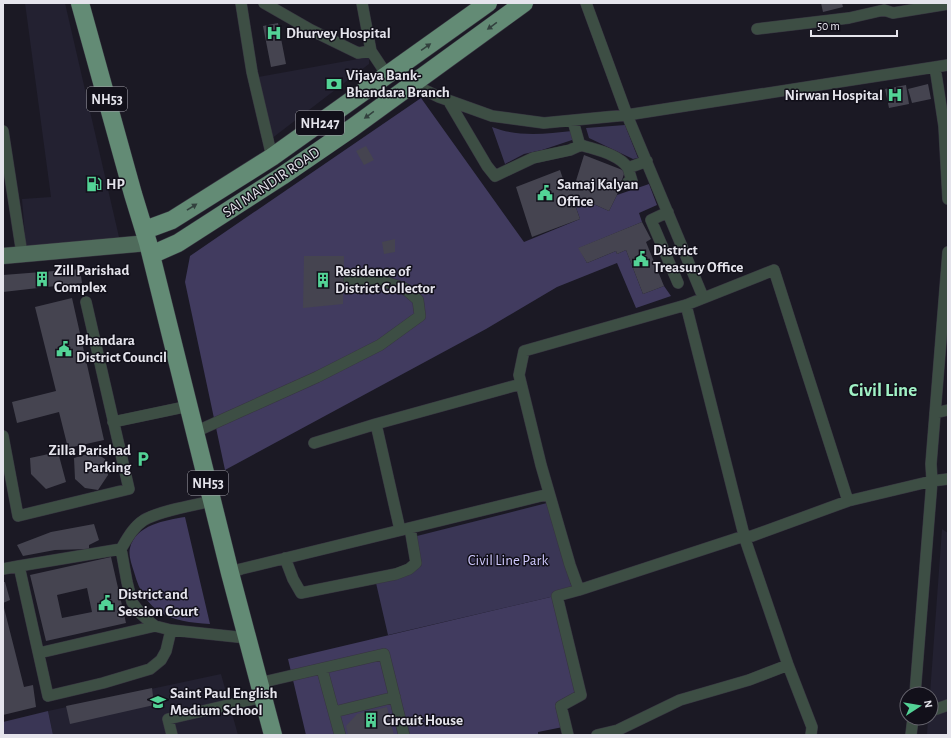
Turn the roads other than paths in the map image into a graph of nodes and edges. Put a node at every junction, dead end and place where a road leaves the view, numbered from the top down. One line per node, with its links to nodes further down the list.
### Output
1 (80, 3): 27 (highway, NH53)
2 (241, 3): 23 (street)
3 (264, 3): 11 (street)
4 (362, 3): 11 (street)
5 (524, 3): 15 (highway, SAI MANDIR ROAD / NH247, one-way to 15)
6 (586, 3): 17 (street)
7 (948, 4): 9 (street)
8 (476, 6): 14 (highway, SAI MANDIR ROAD / NH247, one-way to 8)
9 (884, 7): 10 (street)
10 (757, 29)
11 (371, 51): 14 (street)
12 (948, 65): 13 (street)
13 (935, 67): 17 (street); 19 (street)
14 (393, 70): 15 (highway); 23 (highway, SAI MANDIR ROAD / NH247)
15 (412, 84): 16 (street); 32 (highway, SAI MANDIR ROAD / NH247, one-way to 32)
16 (448, 100): 18 (street); 21 (street)
17 (627, 115): 18 (street); 24 (street)
18 (573, 120): 21 (street)
19 (944, 126): 22 (street); 28 (street)
20 (3, 132): 34 (street)
21 (580, 146): 25 (street)
22 (948, 146)
23 (272, 157): 30 (highway, SAI MANDIR ROAD / NH247, one-way to 23)
24 (647, 161): 25 (street); 29 (street)
25 (628, 168): 26 (street)
26 (628, 182)
27 (133, 194): 30 (highway); 31 (highway, NH53)
28 (948, 199)
29 (668, 212): 37 (street); 39 (street)
30 (172, 220): 31 (highway, SAI MANDIR ROAD / NH247)
31 (148, 243): 32 (highway, SAI MANDIR ROAD / NH247); 34 (main road); 38 (highway, NH53)
32 (178, 243): 38 (highway)
33 (948, 252): 45 (street)
34 (22, 254): 35 (main road)
35 (3, 256)
36 (349, 280): 48 (street)
37 (678, 283)
38 (161, 292): 43 (highway, NH53)
39 (703, 297): 41 (street); 55 (street)
40 (86, 302): 46 (street)
41 (686, 304): 42 (street); 57 (street)
42 (521, 384): 47 (street); 53 (street)
43 (189, 406): 46 (street); 48 (highway, NH53)
44 (948, 410): 45 (street)
45 (935, 413): 52 (street)
46 (112, 422): 49 (street)
47 (376, 424): 50 (street); 56 (street)
48 (195, 432): 54 (highway, NH53)
49 (3, 436)
50 (314, 443)
51 (948, 479): 52 (street)
52 (932, 481): 55 (street); 70 (street)
53 (549, 494): 56 (street); 63 (street)
54 (212, 501): 58 (street); 62 (highway, NH53)
55 (848, 502): 57 (street)
56 (405, 529): 59 (street); 59 (street)
57 (744, 537): 63 (street); 68 (street)
58 (121, 549): 60 (street); 64 (street)
59 (285, 558): 62 (street)
60 (19, 566): 61 (street); 67 (street)
61 (3, 569)
62 (230, 573): 66 (highway, NH53)
63 (579, 590): 78 (street)
64 (156, 626): 65 (street); 67 (street)
65 (171, 630): 66 (street); 67 (street)
66 (247, 638): 71 (highway, NH53)
67 (39, 653)
68 (788, 665): 79 (street); 80 (street)
69 (322, 669): 71 (street); 72 (street); 73 (street)
70 (916, 686)
71 (261, 690): 74 (street); 75 (highway, NH53)
72 (395, 696): 73 (street); 77 (street)
73 (334, 712): 76 (street)
74 (172, 735)
75 (273, 735)
76 (340, 735)
77 (404, 735)
78 (568, 735)
79 (598, 735)
80 (811, 735)

